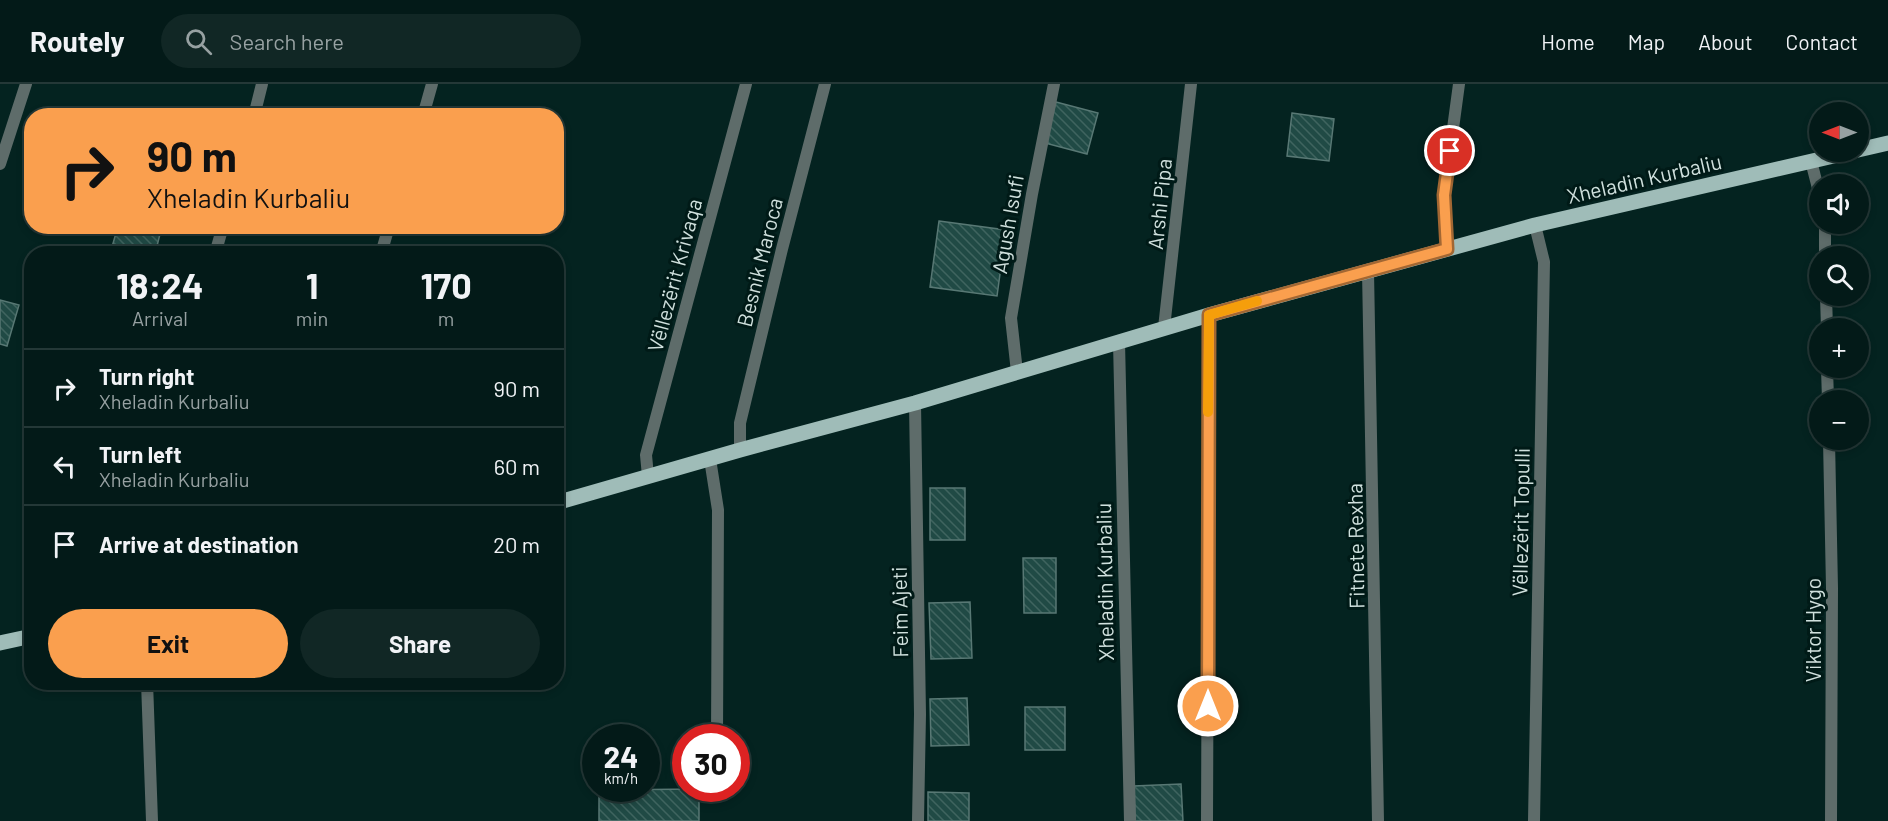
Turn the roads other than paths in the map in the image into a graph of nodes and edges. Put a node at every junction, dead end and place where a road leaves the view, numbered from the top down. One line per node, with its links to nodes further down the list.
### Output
1 (26, 84): 14 (street)
2 (262, 84): 9 (street)
3 (432, 84): 10 (street)
4 (746, 84): 26 (street, Vëllezërit Krivaqa)
5 (825, 84): 23 (street, Besnik Maroca)
6 (1054, 84): 21 (street, Agush Isufi)
7 (1191, 84): 19 (street, Arshi Pipa)
8 (1459, 84): 16 (street)
9 (256, 108)
10 (425, 108)
11 (1888, 143): 12 (main road)
12 (1869, 147)
13 (1809, 161): 15 (main road, Xheladin Kurbaliu)
14 (0, 164)
15 (1535, 225): 16 (main road, Xheladin Kurbaliu); 37 (street, Vëllezërit Topulli)
16 (1447, 249): 17 (main road, Xheladin Kurbaliu)
17 (1368, 271): 18 (main road, Xheladin Kurbaliu); 36 (street, Fitnete Rexha)
18 (1209, 315): 19 (main road, Xheladin Kurbaliu); 35 (street)
19 (1164, 328): 20 (main road, Xheladin Kurbaliu)
20 (1119, 342): 21 (main road, Xheladin Kurbaliu); 34 (street, Xheladin Kurbaliu)
21 (1017, 372): 22 (main road, Xheladin Kurbaliu)
22 (915, 403): 23 (main road, Xheladin Kurbaliu); 33 (street, Feim Ajeti)
23 (740, 450): 25 (main road, Xheladin Kurbaliu)
24 (1829, 450): 38 (street, Viktor Hygo)
25 (710, 459): 26 (main road, Xheladin Kurbaliu); 31 (street)
26 (648, 476): 27 (main road, Xheladin Kurbaliu)
27 (564, 501)
28 (24, 638): 29 (main road)
29 (0, 643)
30 (147, 690): 32 (street)
31 (717, 724)
32 (152, 821)
33 (918, 821)
34 (1130, 821)
35 (1207, 821)
36 (1378, 821)
37 (1534, 821)
38 (1831, 821)

